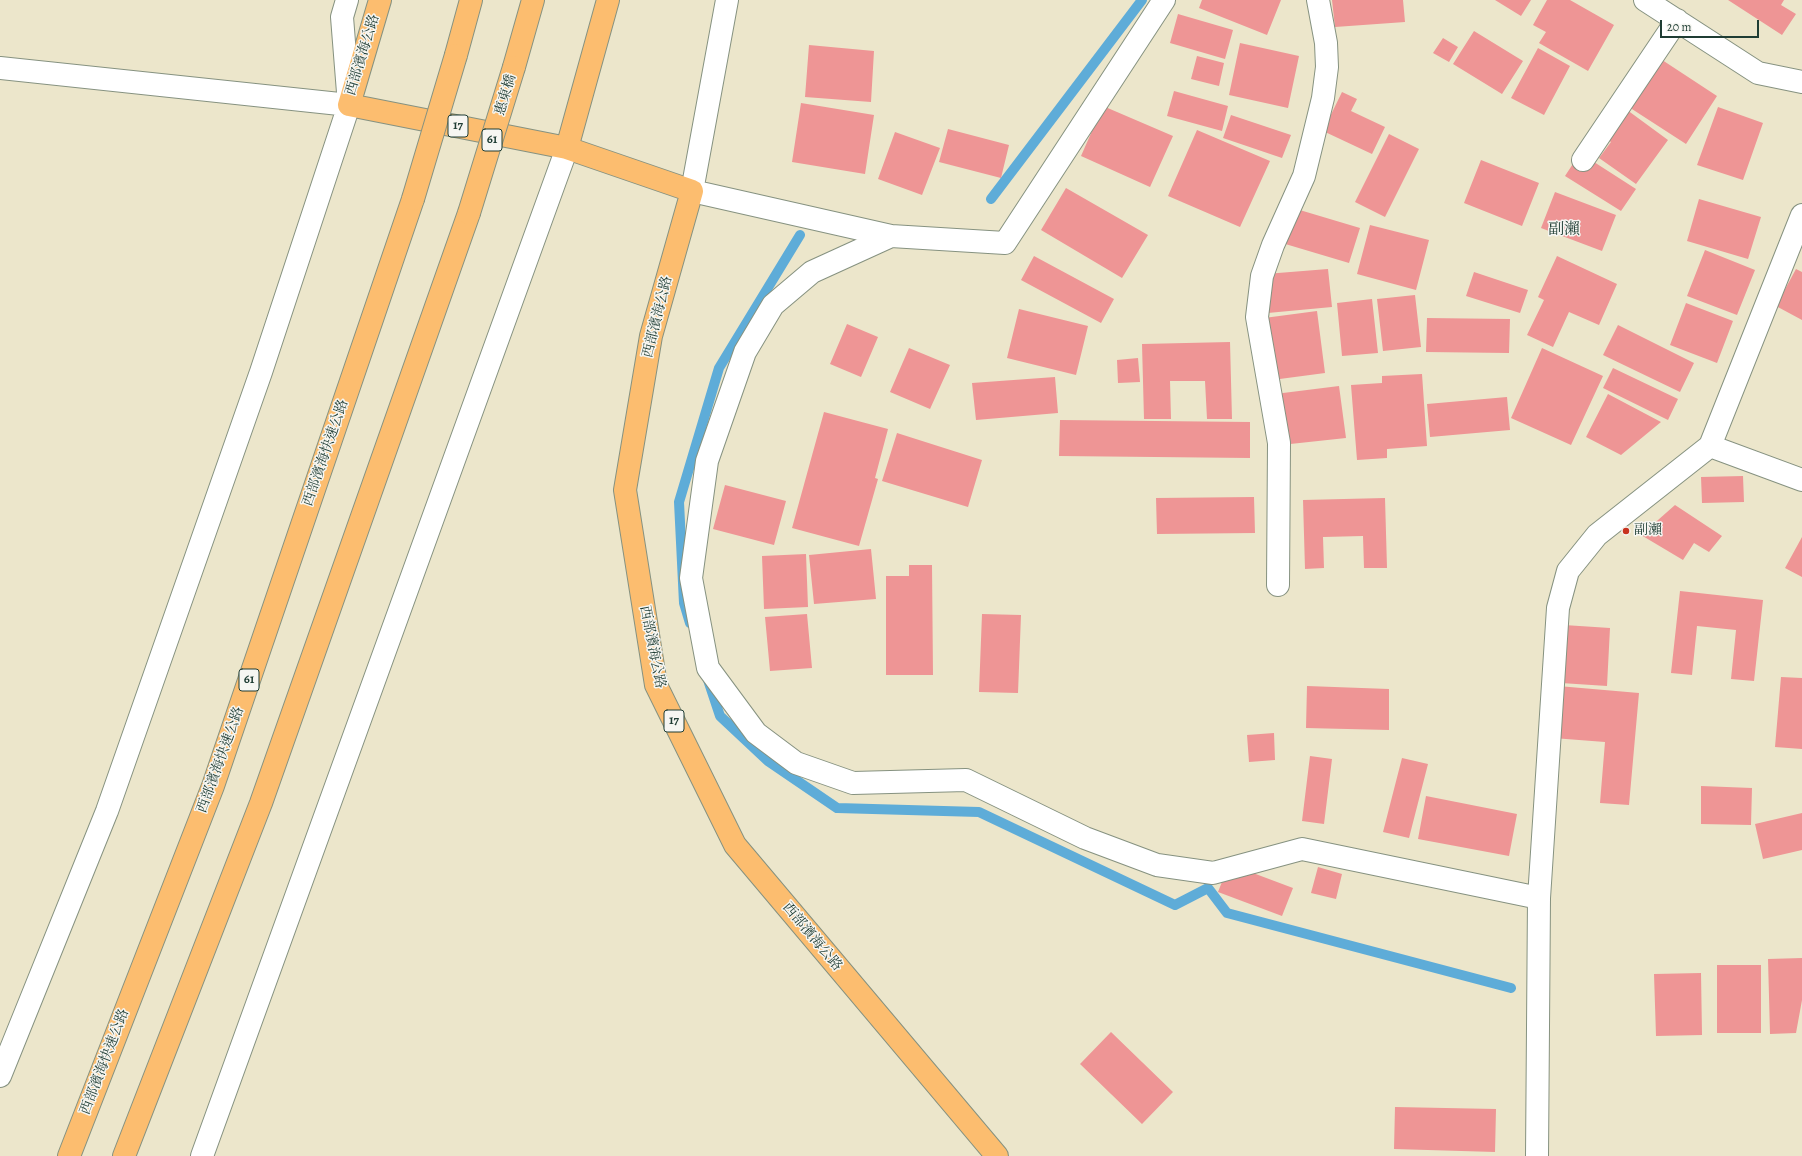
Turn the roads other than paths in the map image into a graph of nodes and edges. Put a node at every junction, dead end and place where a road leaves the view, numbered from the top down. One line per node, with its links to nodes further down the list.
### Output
1 (346, 0): 13 (street)
2 (380, 0): 13 (main road, 西部濱海公路)
3 (471, 0): 24 (main road, 西部濱海快速公路 / 61, bridge)
4 (533, 0): 25 (main road, 惠東橋 / 61, bridge)
5 (608, 0): 14 (main road)
6 (727, 0): 16 (street)
7 (1164, 0): 18 (street)
8 (1318, 0): 21 (street)
9 (1645, 0): 10 (street)
10 (1677, 20): 12 (street); 15 (street)
11 (0, 68): 13 (street)
12 (1802, 82)
13 (348, 105): 14 (main road, 西部濱海公路 / 17); 23 (street)
14 (567, 148): 16 (main road, 西部濱海公路 / 17); 26 (street)
15 (1583, 160)
16 (692, 191): 18 (street); 27 (main road, 西部濱海公路 / 17)
17 (1802, 215): 19 (street)
18 (891, 236): 22 (street)
19 (1710, 446): 20 (street); 22 (street)
20 (1802, 480)
21 (1278, 585)
22 (1539, 898): 28 (street)
23 (0, 1076)
24 (69, 1156)
25 (124, 1156)
26 (202, 1156)
27 (997, 1156)
28 (1537, 1156)

